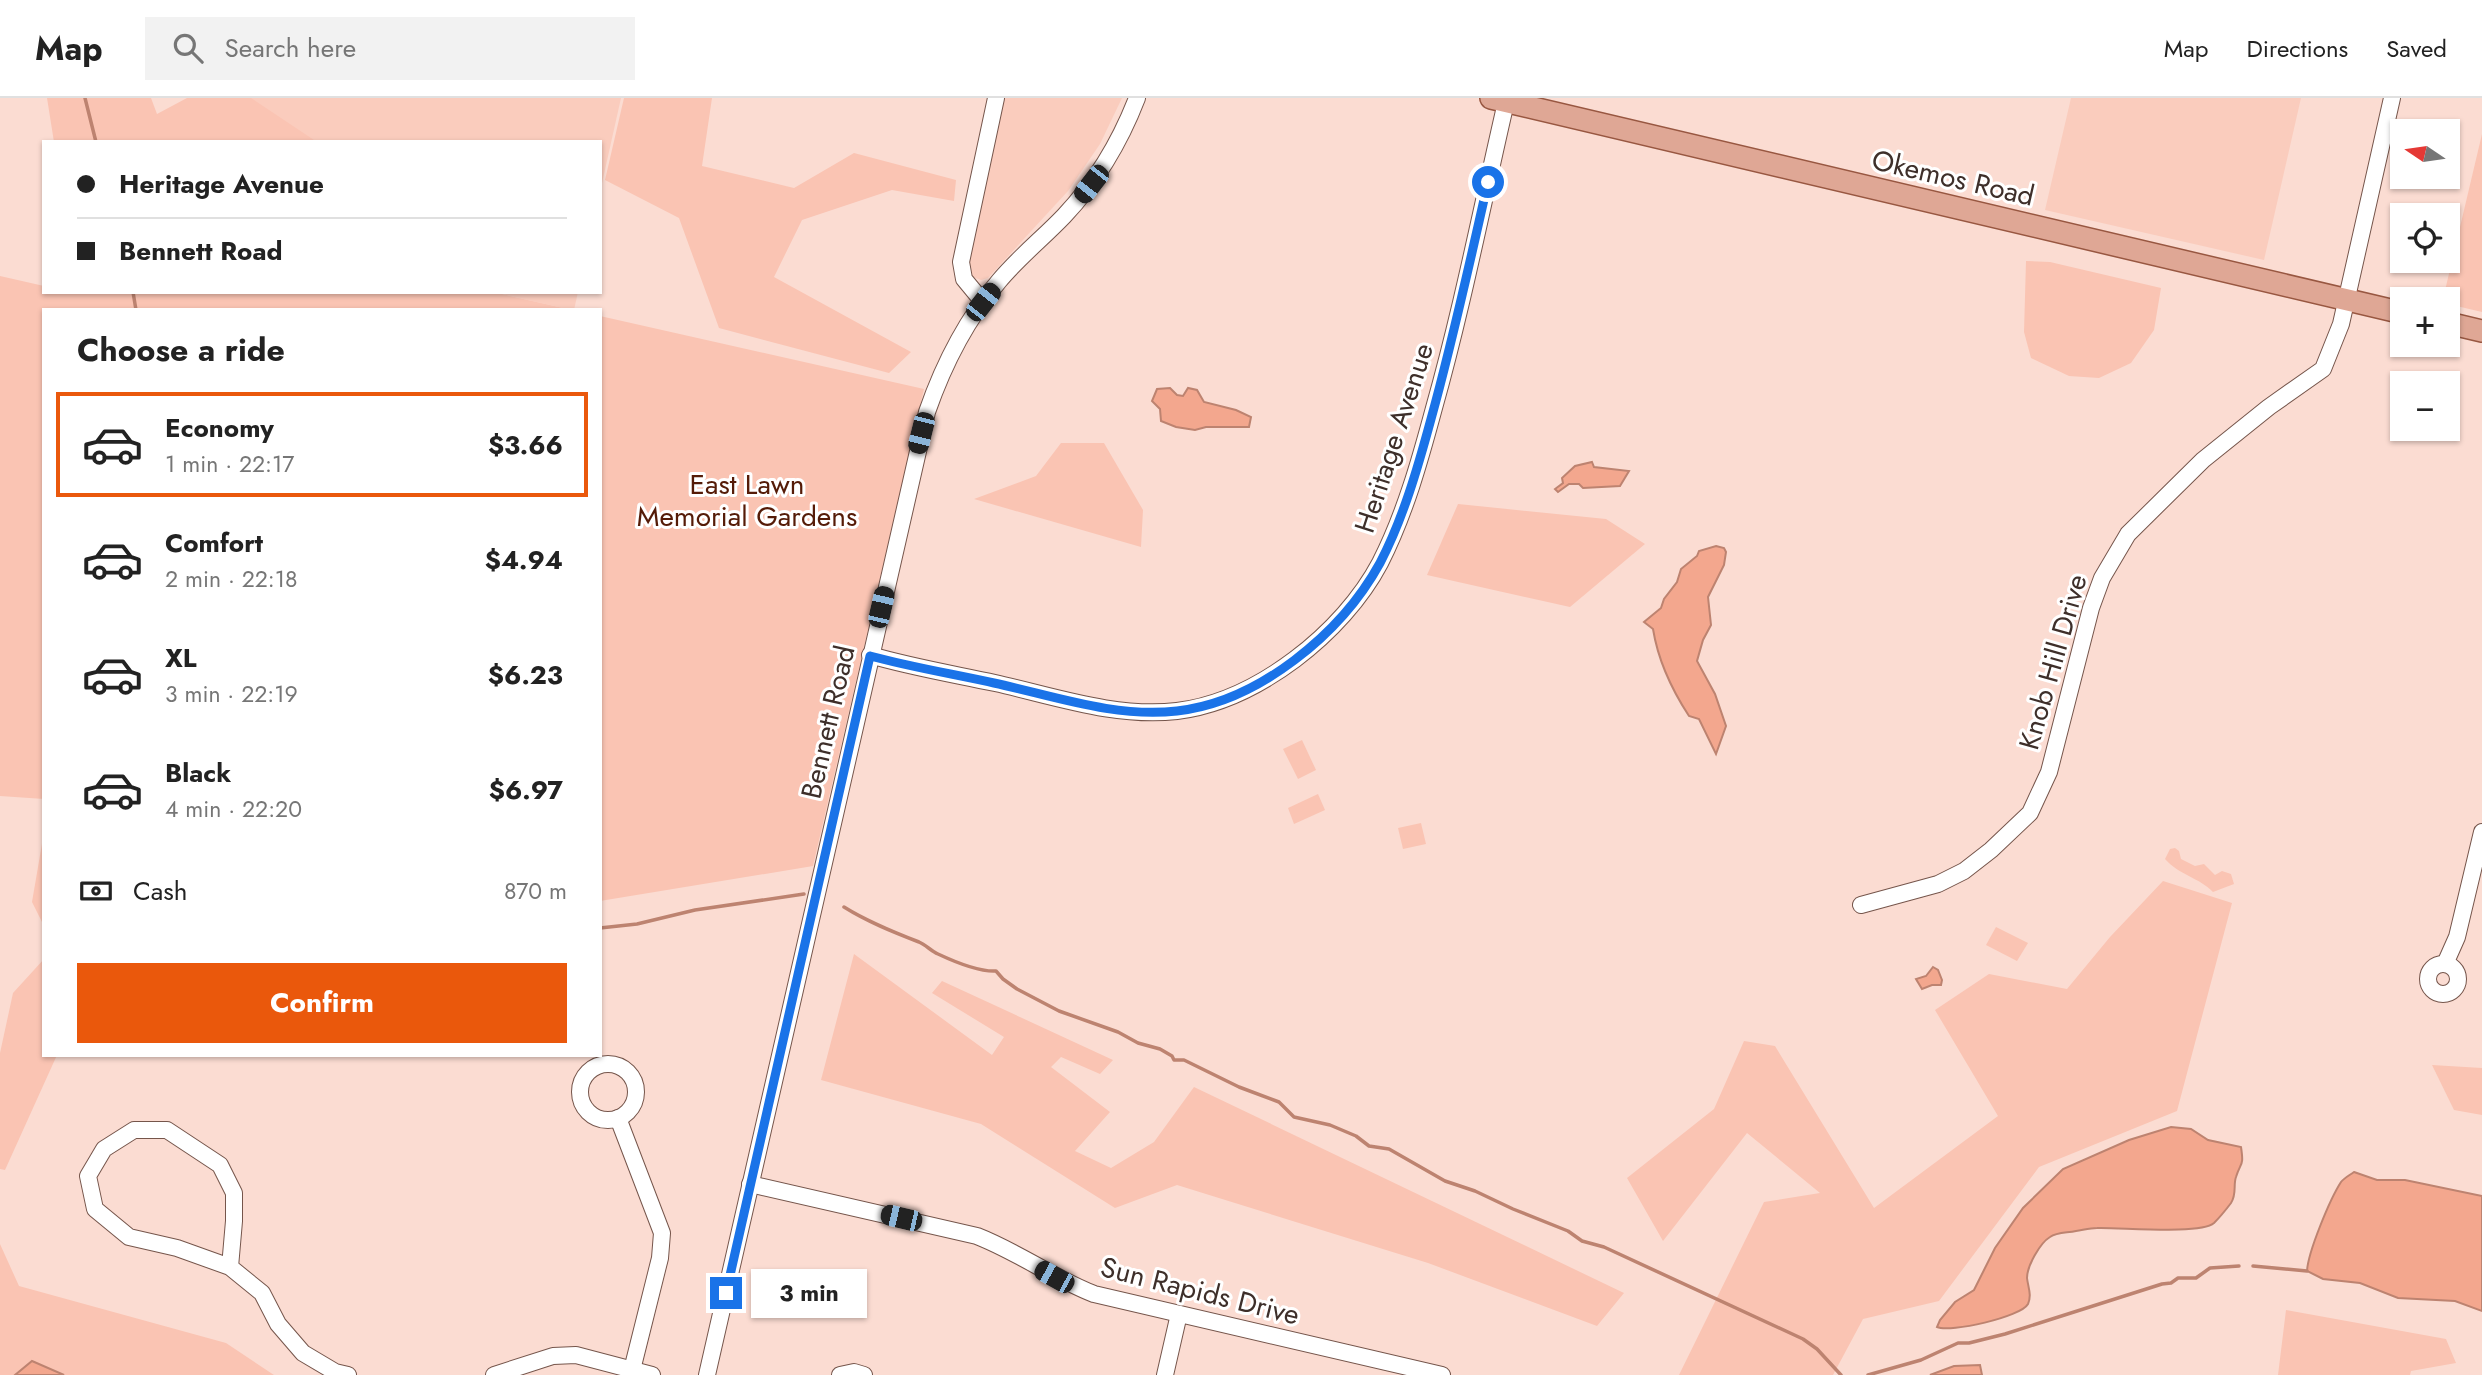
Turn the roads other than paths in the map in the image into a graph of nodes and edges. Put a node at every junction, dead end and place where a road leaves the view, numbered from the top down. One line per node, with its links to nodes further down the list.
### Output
1 (996, 98): 6 (street)
2 (1137, 98): 6 (street, Bennett Road)
3 (2392, 98): 5 (street, Knob Hill Drive)
4 (1501, 99): 5 (main road, Okemos Road); 10 (street, Heritage Avenue)
5 (2346, 299): 7 (main road, Okemos Road); 12 (street, Knob Hill Drive)
6 (983, 302): 10 (street, Bennett Road)
7 (2390, 310)
8 (2460, 326): 9 (main road)
9 (2482, 331)
10 (870, 656): 15 (street, Bennett Road)
11 (2482, 832): 13 (street)
12 (1861, 905)
13 (2445, 964)
14 (618, 1118): 18 (street)
15 (750, 1184): 17 (street, Sun Rapids Drive); 22 (street, Bennett Road)
16 (230, 1266): 16 (street); 19 (street)
17 (1179, 1314): 25 (street); 26 (street, Sun Rapids Drive)
18 (632, 1370): 20 (street); 21 (street)
19 (348, 1375)
20 (494, 1375)
21 (652, 1375)
22 (707, 1375)
23 (840, 1375): 24 (street)
24 (864, 1375)
25 (1165, 1375)
26 (1442, 1375)

